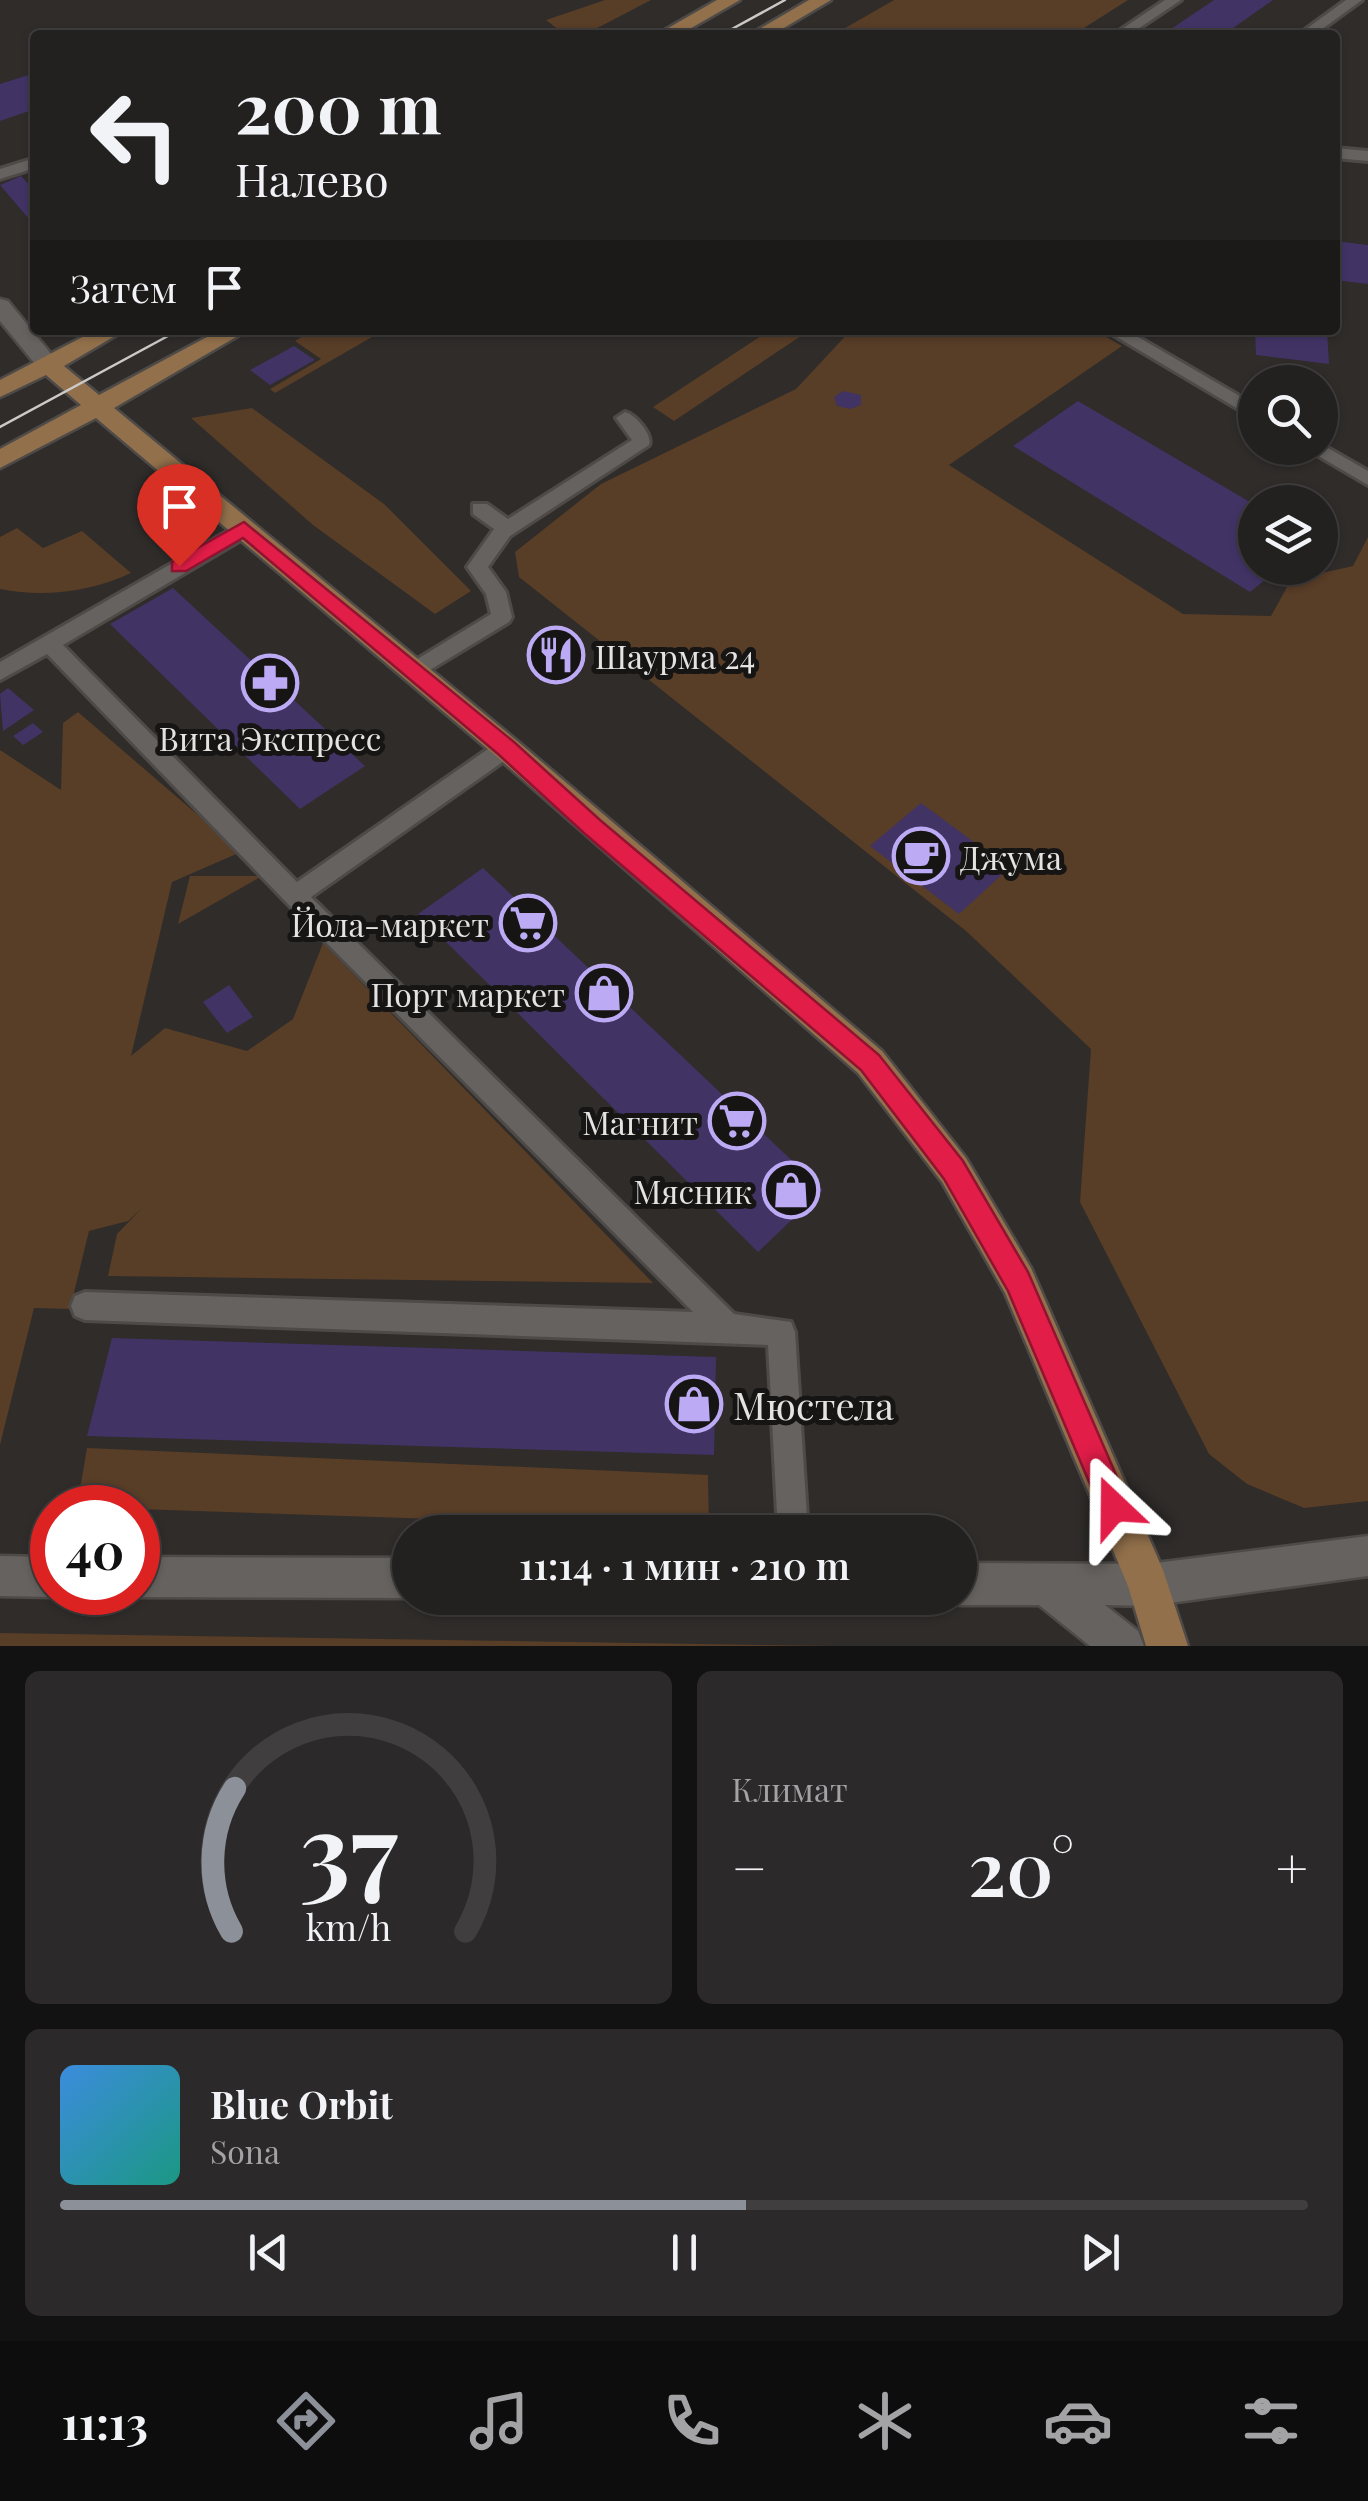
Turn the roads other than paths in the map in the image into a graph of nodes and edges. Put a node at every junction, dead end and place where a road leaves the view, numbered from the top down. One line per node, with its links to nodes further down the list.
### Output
1 (731, 0): 5 (street)
2 (822, 0): 6 (street)
3 (1174, 0): 7 (lane)
4 (1355, 0): 8 (lane)
5 (675, 30)
6 (767, 30)
7 (1128, 30)
8 (1312, 30)
9 (1340, 153): 10 (lane)
10 (1368, 156)
11 (30, 165): 12 (lane)
12 (0, 174)
13 (0, 306): 17 (street)
14 (105, 335): 17 (street)
15 (228, 335): 20 (street)
16 (1122, 335): 19 (lane)
17 (48, 365): 18 (street); 20 (street)
18 (0, 390)
19 (1238, 403)
20 (99, 408): 22 (street); 27 (street)
21 (625, 418): 26 (lane)
22 (0, 460)
23 (1338, 462): 24 (lane)
24 (1368, 480)
25 (480, 509): 26 (lane)
26 (507, 528): 29 (lane)
27 (244, 529): 28 (lane); 29 (street)
28 (49, 643): 30 (lane); 32 (lane)
29 (414, 670): 31 (street)
30 (0, 672)
31 (506, 748): 32 (lane); 43 (street)
32 (296, 896): 34 (lane)
33 (85, 1306): 34 (lane)
34 (728, 1326): 35 (lane)
35 (792, 1515)
36 (1368, 1556): 43 (street)
37 (0, 1576): 38 (street)
38 (30, 1577)
39 (160, 1577): 40 (street)
40 (392, 1578)
41 (977, 1584): 42 (street)
42 (1048, 1585): 43 (street); 44 (street)
43 (1148, 1585): 45 (street)
44 (1124, 1646)
45 (1167, 1646)

